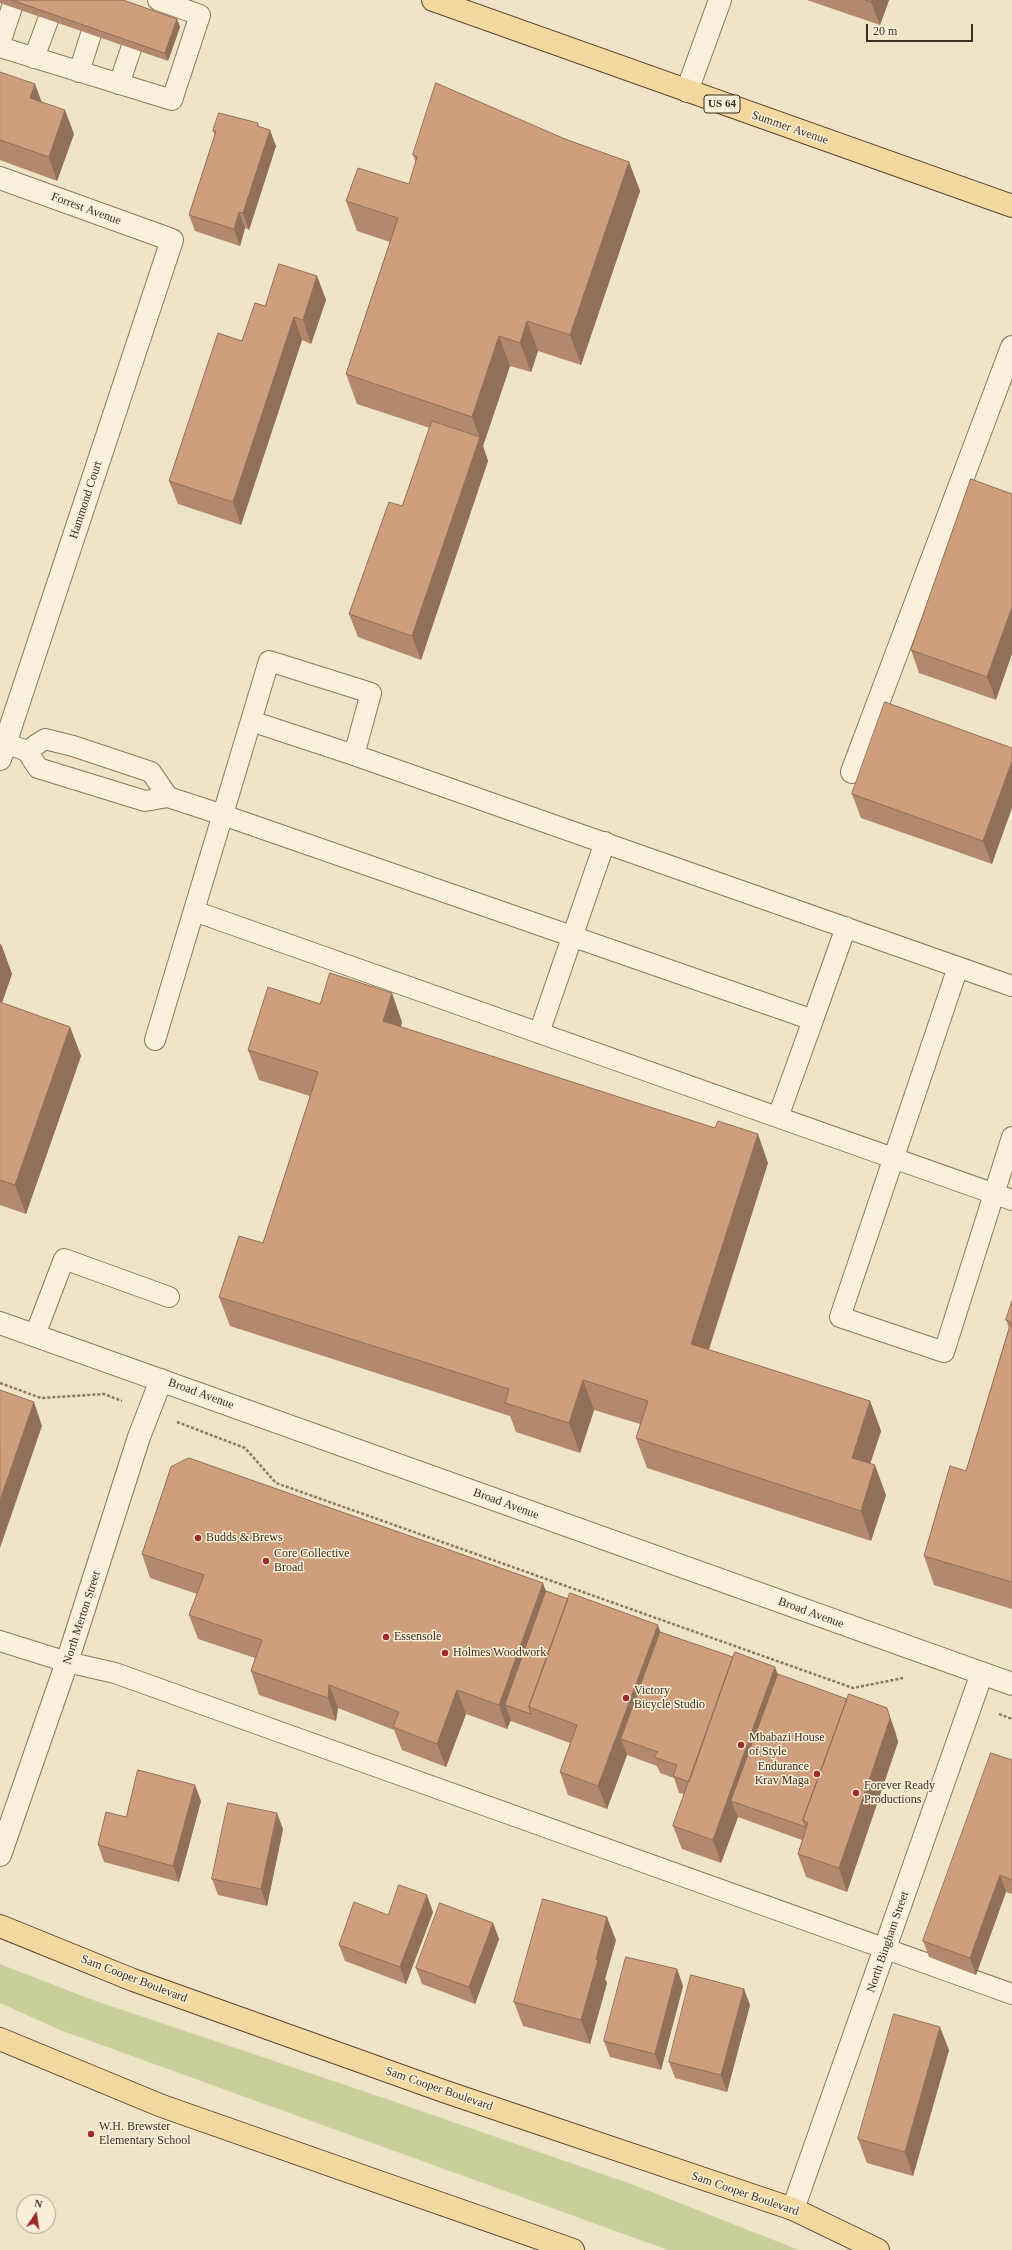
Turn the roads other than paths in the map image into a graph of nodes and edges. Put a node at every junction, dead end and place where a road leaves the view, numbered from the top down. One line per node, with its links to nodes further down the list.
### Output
1 (158, 0): 12 (lane)
2 (433, 0): 13 (main road, Summer Avenue / US 64)
3 (720, 0): 13 (street)
4 (12, 7): 7 (lane)
5 (48, 20): 10 (lane)
6 (91, 34): 11 (lane)
7 (0, 43)
8 (0, 47): 10 (lane)
9 (131, 48): 12 (lane)
10 (34, 58): 11 (lane)
11 (79, 72): 12 (lane)
12 (119, 84)
13 (687, 91): 15 (main road, Summer Avenue / US 64)
14 (0, 178): 16 (street, Forrest Avenue)
15 (1012, 206)
16 (172, 240): 20 (street, Hammond Court)
17 (1012, 347): 23 (street)
18 (251, 721): 22 (lane); 22 (lane); 26 (lane)
19 (73, 746): 21 (lane); 24 (lane); 25 (lane)
20 (3, 751): 21 (lane)
21 (27, 751): 24 (lane)
22 (354, 755): 27 (lane)
23 (852, 772)
24 (66, 778): 25 (lane)
25 (168, 797): 26 (lane)
26 (223, 815): 28 (lane); 30 (lane)
27 (606, 842): 29 (lane); 30 (lane)
28 (194, 911): 34 (lane); 35 (lane)
29 (846, 927): 31 (lane); 33 (lane)
30 (573, 937): 33 (lane); 34 (lane)
31 (958, 967): 32 (lane); 38 (lane)
32 (1012, 986)
33 (813, 1020): 36 (lane)
34 (539, 1033): 36 (lane)
35 (155, 1040)
36 (778, 1117): 38 (lane)
37 (1012, 1137): 39 (lane)
38 (894, 1158): 39 (lane); 39 (lane)
39 (993, 1193): 40 (lane)
40 (1012, 1200)
41 (169, 1297): 43 (lane)
42 (0, 1323): 43 (street, Broad Avenue)
43 (35, 1335): 44 (street, Broad Avenue)
44 (161, 1380): 46 (street, North Merton Street); 47 (street, Broad Avenue)
45 (0, 1641): 46 (lane)
46 (68, 1662): 49 (street, North Merton Street); 51 (lane)
47 (982, 1673): 48 (street, Broad Avenue); 51 (street, North Bingham Street)
48 (1012, 1684)
49 (0, 1855)
50 (0, 1926): 54 (main road, Sam Cooper Boulevard)
51 (885, 1949): 52 (lane); 54 (street, North Bingham Street)
52 (1012, 1994)
53 (0, 2039): 55 (main road)
54 (793, 2209): 56 (main road, Sam Cooper Boulevard)
55 (573, 2250)
56 (878, 2250)

